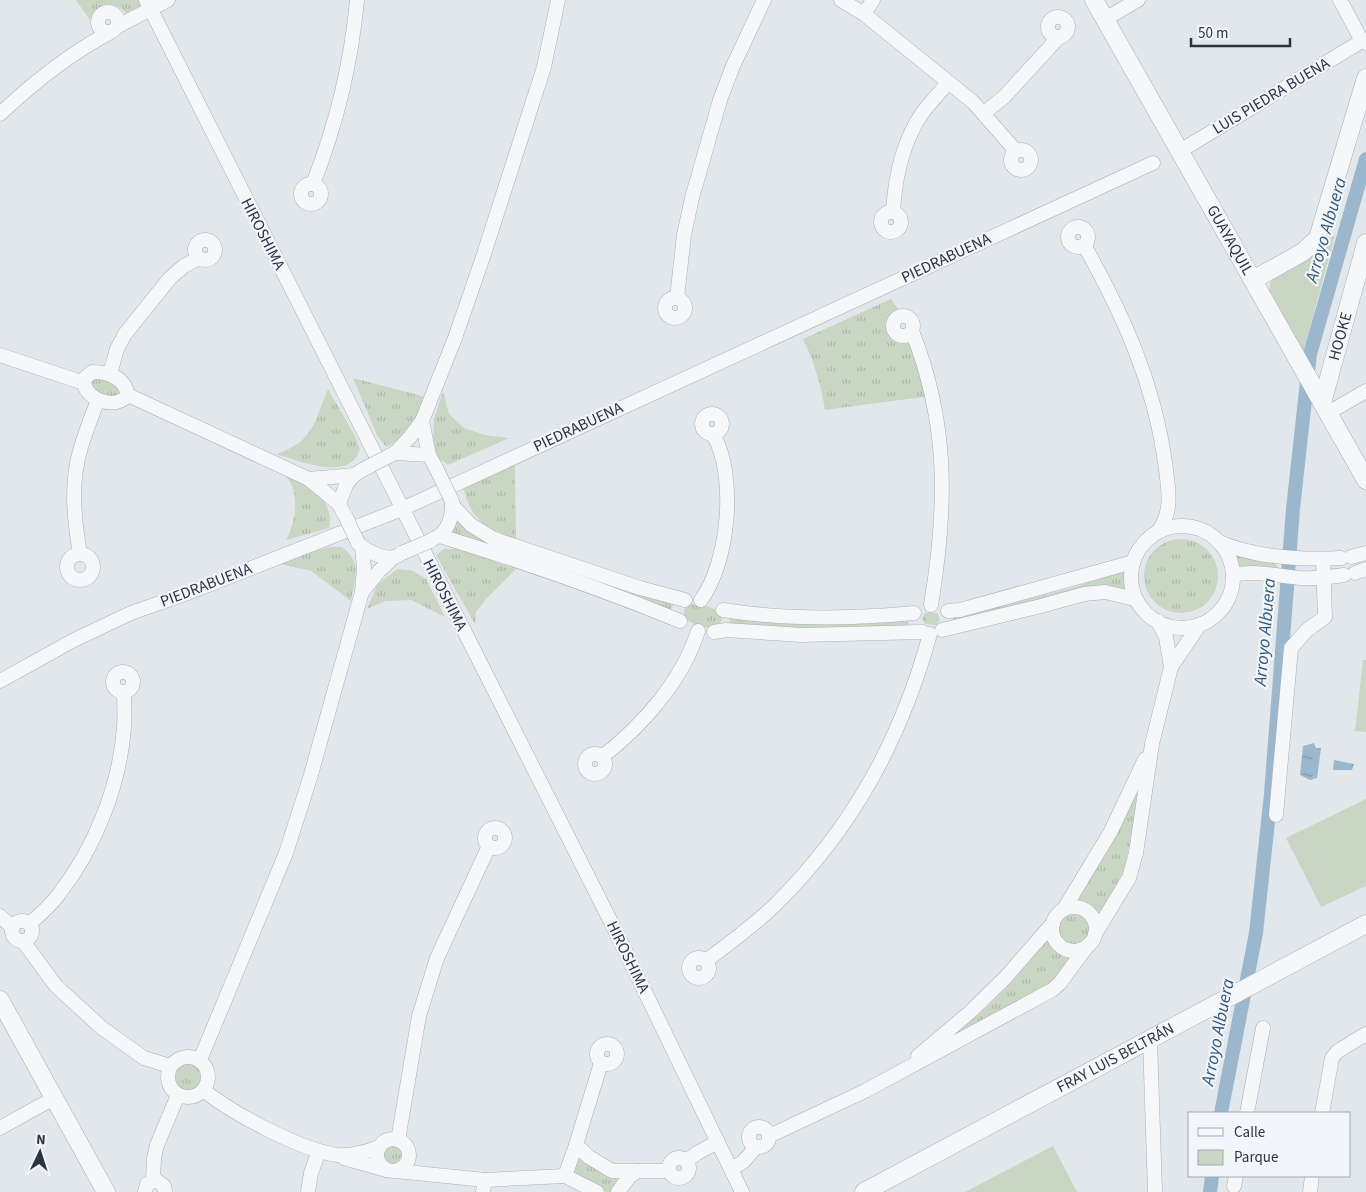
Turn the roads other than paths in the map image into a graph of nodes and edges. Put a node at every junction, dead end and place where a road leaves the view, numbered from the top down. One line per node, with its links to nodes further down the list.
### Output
1 (168, 0): 10 (street)
2 (357, 0): 22 (street)
3 (558, 0): 37 (street)
4 (764, 0): 28 (street)
5 (841, 0): 11 (street)
6 (873, 0): 11 (street)
7 (1094, 0): 12 (street, GUAYAQUIL)
8 (1138, 0): 12 (street)
9 (1340, 0): 14 (street)
10 (149, 5): 18 (street); 46 (street, HIROSHIMA)
11 (864, 14): 16 (street)
12 (1105, 19): 20 (street, GUAYAQUIL)
13 (1059, 37): 17 (street)
14 (1364, 42): 20 (street, LUIS PIEDRA BUENA)
15 (1366, 78): 27 (street)
16 (948, 83): 17 (street); 23 (street)
17 (984, 113): 19 (street)
18 (0, 114)
19 (1016, 151)
20 (1180, 151): 27 (street, GUAYAQUIL)
21 (1152, 163): 46 (street, PIEDRABUENA)
22 (312, 184)
23 (893, 212)
24 (1366, 242): 36 (street, HOOKE)
25 (1084, 245): 45 (street)
26 (199, 258): 31 (street)
27 (1253, 280): 36 (street, GUAYAQUIL)
28 (677, 298)
29 (912, 331): 65 (street)
30 (0, 356): 32 (street)
31 (110, 374): 32 (street); 34 (street)
32 (84, 383): 35 (street)
33 (1366, 391): 36 (street)
34 (128, 395): 35 (street); 42 (street)
35 (98, 400): 54 (street)
36 (1326, 408): 43 (street, GUAYAQUIL)
37 (422, 421): 39 (street); 40 (street)
38 (713, 434): 64 (street)
39 (392, 454): 40 (street); 41 (street, bridge)
40 (429, 455): 44 (street, bridge)
41 (359, 472): 42 (street); 47 (street)
42 (309, 479): 47 (street)
43 (1366, 480)
44 (452, 502): 50 (street); 63 (street)
45 (1170, 503): 48 (street); 49 (street)
46 (402, 509): 76 (street, PIEDRABUENA); 106 (street, HIROSHIMA)
47 (342, 510): 52 (street, bridge)
48 (1188, 527): 49 (street); 51 (street)
49 (1158, 532): 57 (street)
50 (435, 538): 55 (street, bridge); 69 (street)
51 (1219, 542): 56 (street); 59 (street)
52 (360, 545): 55 (street); 61 (street)
53 (1366, 553): 56 (street)
54 (80, 554)
55 (398, 555): 61 (street)
56 (1323, 559): 60 (street)
57 (1133, 562): 62 (street); 67 (street)
58 (1355, 572): 60 (street)
59 (1233, 576): 60 (street); 71 (street)
60 (1325, 578): 80 (street)
61 (362, 592): 95 (street)
62 (1135, 598): 70 (street); 74 (street)
63 (685, 600): 64 (street); 69 (street)
64 (701, 600): 66 (street)
65 (931, 605): 67 (street); 68 (street)
66 (723, 610): 68 (street); 73 (street)
67 (948, 611): 74 (street)
68 (914, 613): 74 (street)
69 (680, 621): 72 (street)
70 (1158, 622): 71 (street); 75 (street)
71 (1200, 624): 75 (street)
72 (698, 631): 73 (street); 79 (street)
73 (714, 632): 74 (street)
74 (932, 632): 90 (street)
75 (1171, 667): 78 (street)
76 (0, 680)
77 (124, 693): 85 (street)
78 (1152, 744): 82 (street); 88 (street)
79 (602, 757)
80 (1276, 815)
81 (489, 846): 105 (street)
82 (1064, 909): 84 (street); 88 (street)
83 (0, 916): 87 (street)
84 (1053, 923): 88 (street); 98 (street)
85 (29, 924): 87 (street); 89 (street)
86 (1366, 924): 94 (street, FRAY LUIS BELTRÁN)
87 (12, 927): 89 (street)
88 (1092, 939): 98 (street)
89 (23, 941): 97 (street)
90 (707, 960)
91 (0, 1000): 101 (street)
92 (1263, 1028): 102 (street)
93 (1366, 1034): 103 (street)
94 (1150, 1040): 126 (street, FRAY LUIS BELTRÁN); 127 (street)
95 (200, 1060): 97 (street); 99 (street)
96 (601, 1063): 107 (street)
97 (170, 1066): 100 (street)
98 (900, 1071): 112 (street)
99 (203, 1090): 100 (street); 109 (street)
100 (178, 1094): 118 (street)
101 (54, 1098): 104 (street); 120 (street)
102 (1247, 1112)
103 (1322, 1112)
104 (0, 1128)
105 (398, 1140): 108 (street); 110 (street)
106 (718, 1142): 112 (street, HIROSHIMA); 114 (street)
107 (576, 1145): 114 (street); 116 (street)
108 (379, 1146): 111 (street); 113 (street)
109 (319, 1151): 111 (street); 122 (street)
110 (409, 1152): 113 (street); 115 (street)
111 (339, 1155): 113 (street)
112 (731, 1169): 125 (street, HIROSHIMA)
113 (391, 1171): 115 (street)
114 (638, 1171): 124 (street)
115 (440, 1176): 119 (street)
116 (565, 1176): 119 (street); 123 (street)
117 (1312, 1177): 128 (street)
118 (149, 1186): 121 (street)
119 (484, 1186)
120 (106, 1192)
121 (165, 1192)
122 (308, 1192)
123 (597, 1192)
124 (618, 1192)
125 (742, 1192)
126 (864, 1192)
127 (1155, 1192)
128 (1310, 1192)

